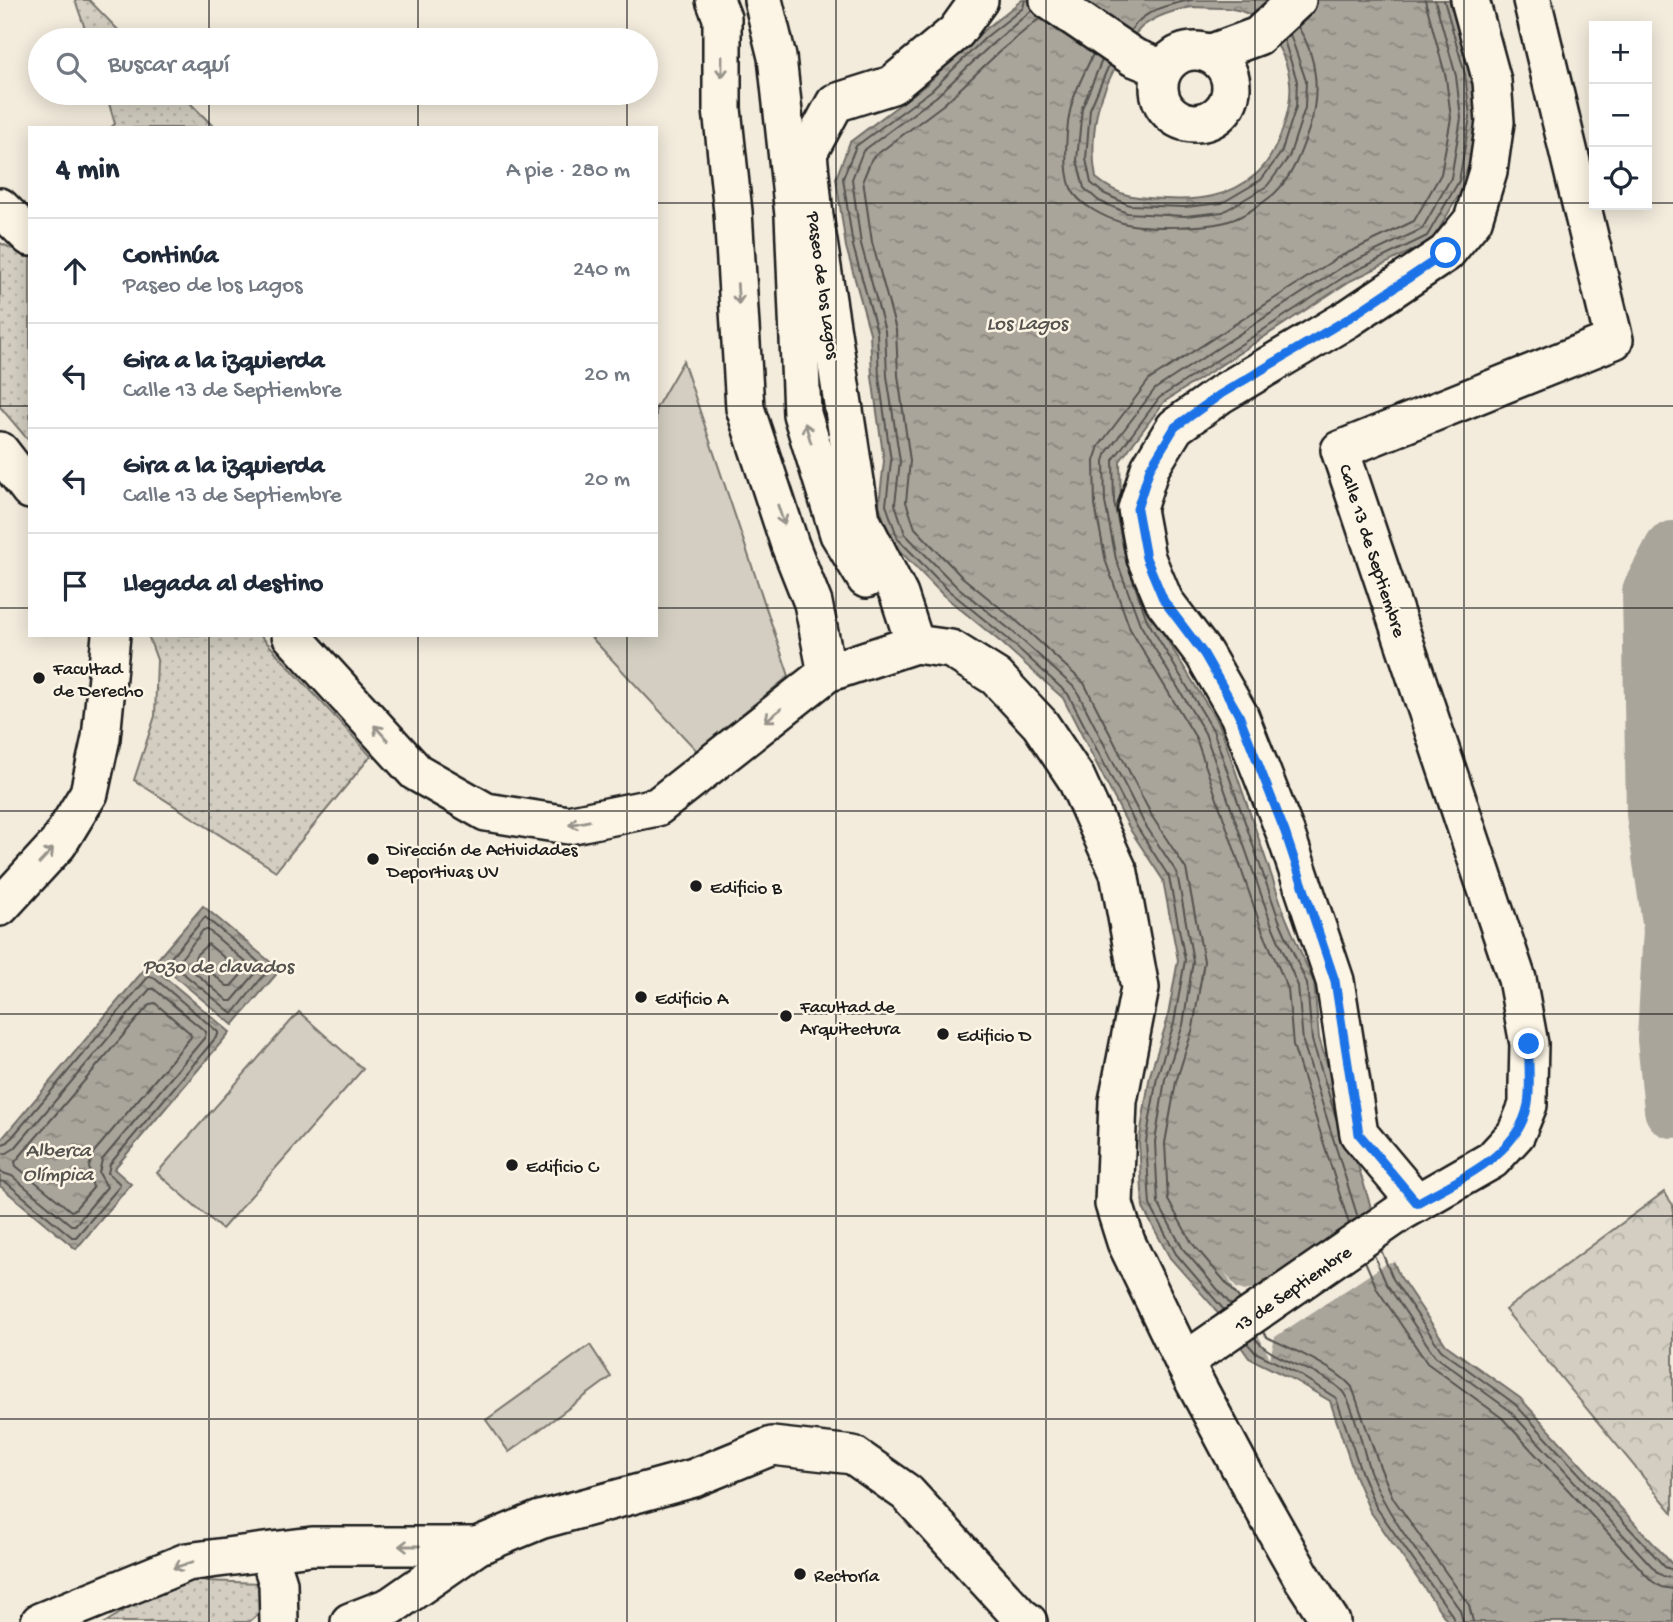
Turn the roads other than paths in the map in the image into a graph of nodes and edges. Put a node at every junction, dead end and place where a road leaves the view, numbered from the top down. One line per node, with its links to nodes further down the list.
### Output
1 (715, 0): 17 (street, one-way to 17)
2 (763, 0): 16 (street, one-way to 2)
3 (979, 0): 16 (street, Paseo de los Lagos)
4 (1049, 0): 9 (street)
5 (1297, 0): 8 (street)
6 (1470, 0): 19 (street)
7 (1532, 0): 19 (street, Calle 13 de Septiembre)
8 (1209, 54): 9 (street); 9 (street)
9 (1163, 69)
10 (0, 207): 11 (street)
11 (28, 235)
12 (0, 451): 13 (street)
13 (28, 487)
14 (111, 637): 18 (street, one-way to 14)
15 (293, 637): 17 (street, one-way to 15)
16 (915, 644): 17 (street); 20 (street)
17 (827, 673)
18 (0, 906)
19 (1409, 1207): 20 (street, 13 de Septiembre)
20 (1196, 1354): 27 (street)
21 (477, 1546): 22 (street, one-way to 22); 25 (street); 26 (street)
22 (268, 1552): 23 (street, one-way to 23); 24 (street)
23 (40, 1622)
24 (279, 1622)
25 (350, 1622)
26 (1028, 1622)
27 (1331, 1622)

